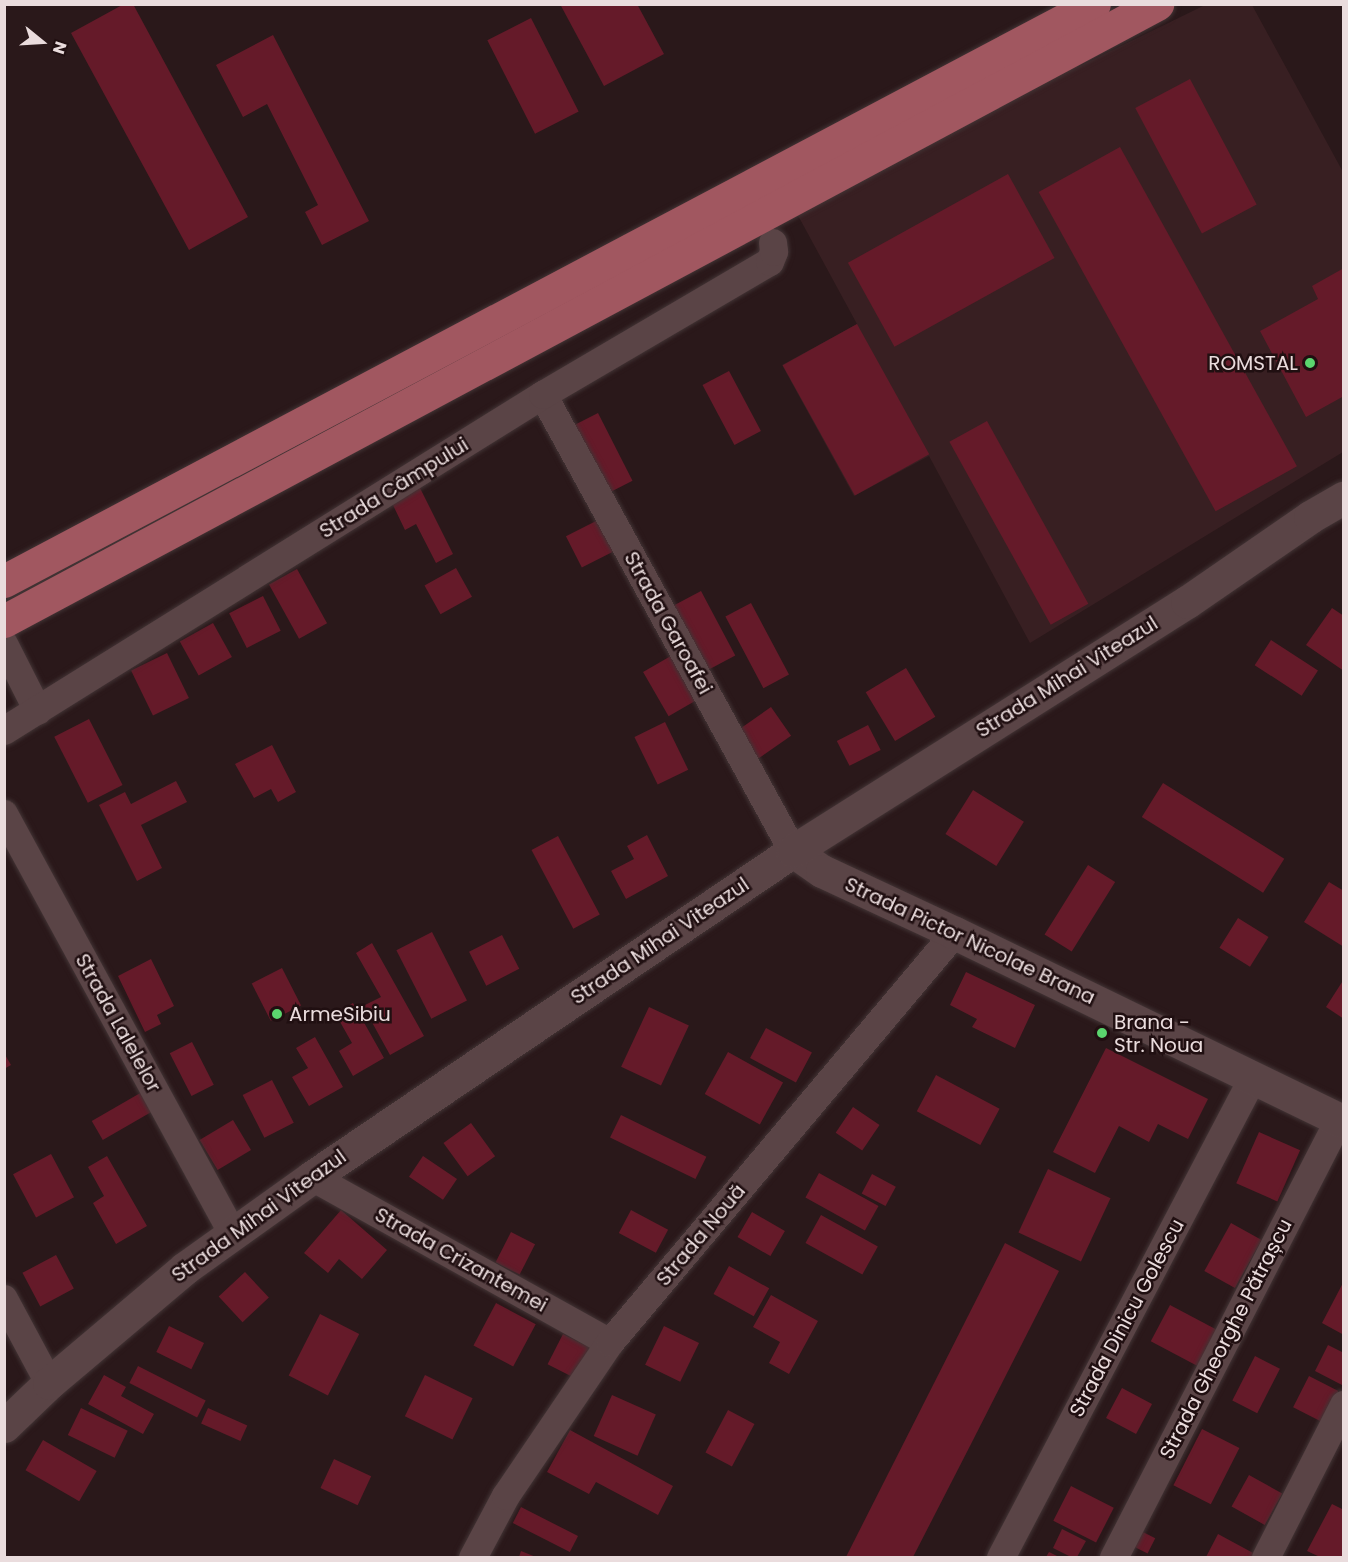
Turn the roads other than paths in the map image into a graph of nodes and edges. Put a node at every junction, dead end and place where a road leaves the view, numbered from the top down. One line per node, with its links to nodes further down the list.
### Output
1 (1094, 4): 6 (main road)
2 (1157, 4): 7 (main road)
3 (773, 243): 4 (street, Strada Câmpului)
4 (543, 395): 9 (street, Strada Câmpului); 12 (street, Strada Garoafei)
5 (1344, 496): 12 (main road, Strada Mihai Viteazul)
6 (4, 581)
7 (4, 621)
8 (4, 644): 9 (street)
9 (38, 711): 10 (street, Strada Câmpului)
10 (4, 731)
11 (4, 814): 17 (street, Strada Lalelelor)
12 (794, 851): 13 (main road, Strada Pictor Nicolae Brana); 16 (main road, Strada Mihai Viteazul)
13 (955, 933): 14 (main road, Strada Pictor Nicolae Brana); 19 (street, Strada Nouă)
14 (1253, 1078): 15 (main road, Strada Pictor Nicolae Brana); 24 (street, Strada Dinicu Golescu)
15 (1341, 1121): 25 (street, Strada Gheorghe Pătrașcu)
16 (312, 1177): 17 (main road, Strada Mihai Viteazul); 19 (street, Strada Crizantemei)
17 (232, 1232): 20 (main road, Strada Mihai Viteazul)
18 (4, 1299): 20 (street)
19 (610, 1343): 23 (street, Strada Nouă)
20 (49, 1383): 22 (main road, Strada Mihai Viteazul)
21 (1344, 1404): 26 (street)
22 (4, 1425)
23 (473, 1557)
24 (1001, 1557)
25 (1114, 1557)
26 (1266, 1557)

